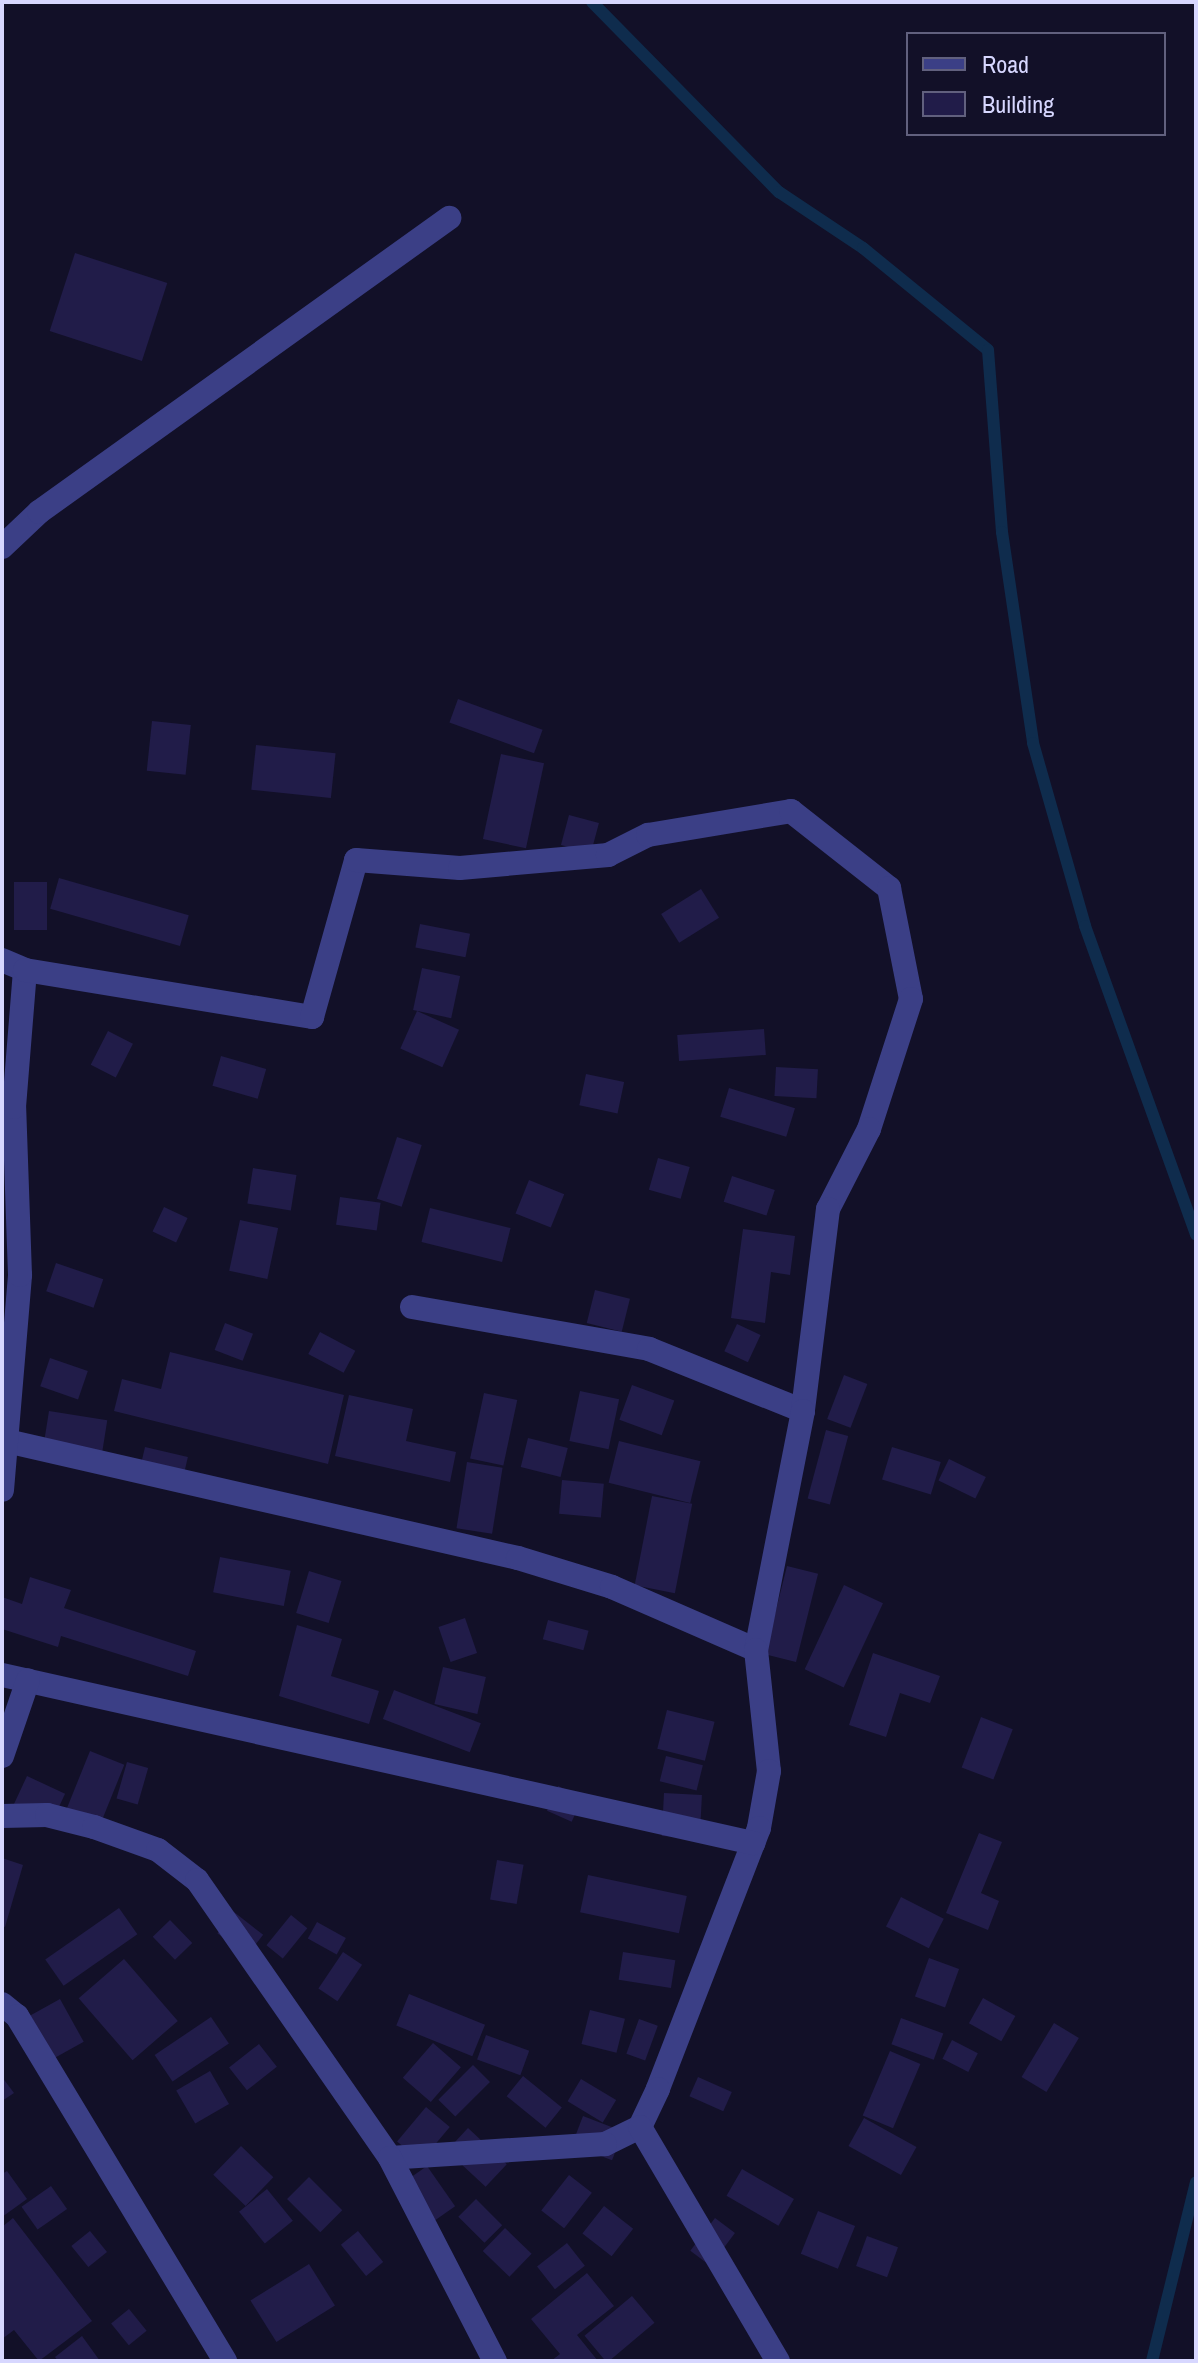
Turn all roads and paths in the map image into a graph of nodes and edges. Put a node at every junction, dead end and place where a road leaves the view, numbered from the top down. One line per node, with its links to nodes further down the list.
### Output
1 (449, 218): 2 (street)
2 (2, 547)
3 (2, 960): 4 (street)
4 (25, 970): 6 (street); 7 (street)
5 (412, 1307): 6 (street)
6 (803, 1411): 9 (street)
7 (11, 1442): 8 (street); 9 (street)
8 (2, 1490)
9 (756, 1650): 14 (street)
10 (2, 1675): 11 (street)
11 (28, 1680): 12 (street); 14 (street)
12 (2, 1756)
13 (2, 1816): 17 (street)
14 (753, 1843): 16 (street)
15 (2, 2004): 18 (street)
16 (640, 2127): 17 (street); 20 (street)
17 (390, 2158): 19 (street)
18 (225, 2361)
19 (495, 2361)
20 (778, 2361)

